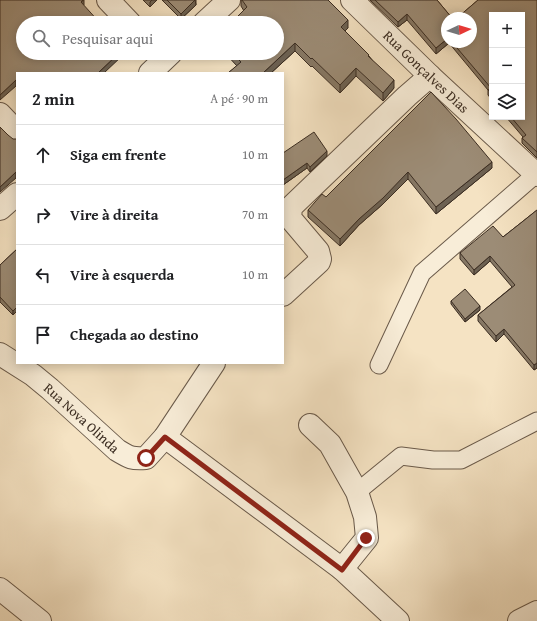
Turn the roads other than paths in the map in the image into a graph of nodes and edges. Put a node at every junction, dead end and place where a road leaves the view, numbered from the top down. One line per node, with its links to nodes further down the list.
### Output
1 (108, 0): 4 (street)
2 (229, 0): 5 (street)
3 (352, 0): 6 (street, Rua Gonçalves Dias)
4 (123, 16)
5 (212, 16)
6 (430, 76): 9 (street, Rua Gonçalves Dias); 12 (street)
7 (0, 114): 8 (street)
8 (16, 131)
9 (536, 175): 15 (street)
10 (16, 195): 11 (street)
11 (0, 209)
12 (284, 293)
13 (0, 354): 18 (street, Rua Nova Olinda)
14 (213, 364): 18 (street)
15 (379, 365)
16 (537, 421): 19 (street)
17 (310, 425): 19 (street)
18 (165, 437): 20 (street)
19 (357, 492): 20 (street)
20 (342, 570): 24 (street)
21 (0, 589): 23 (street)
22 (537, 612): 25 (street)
23 (40, 621)
24 (398, 621)
25 (519, 621)

